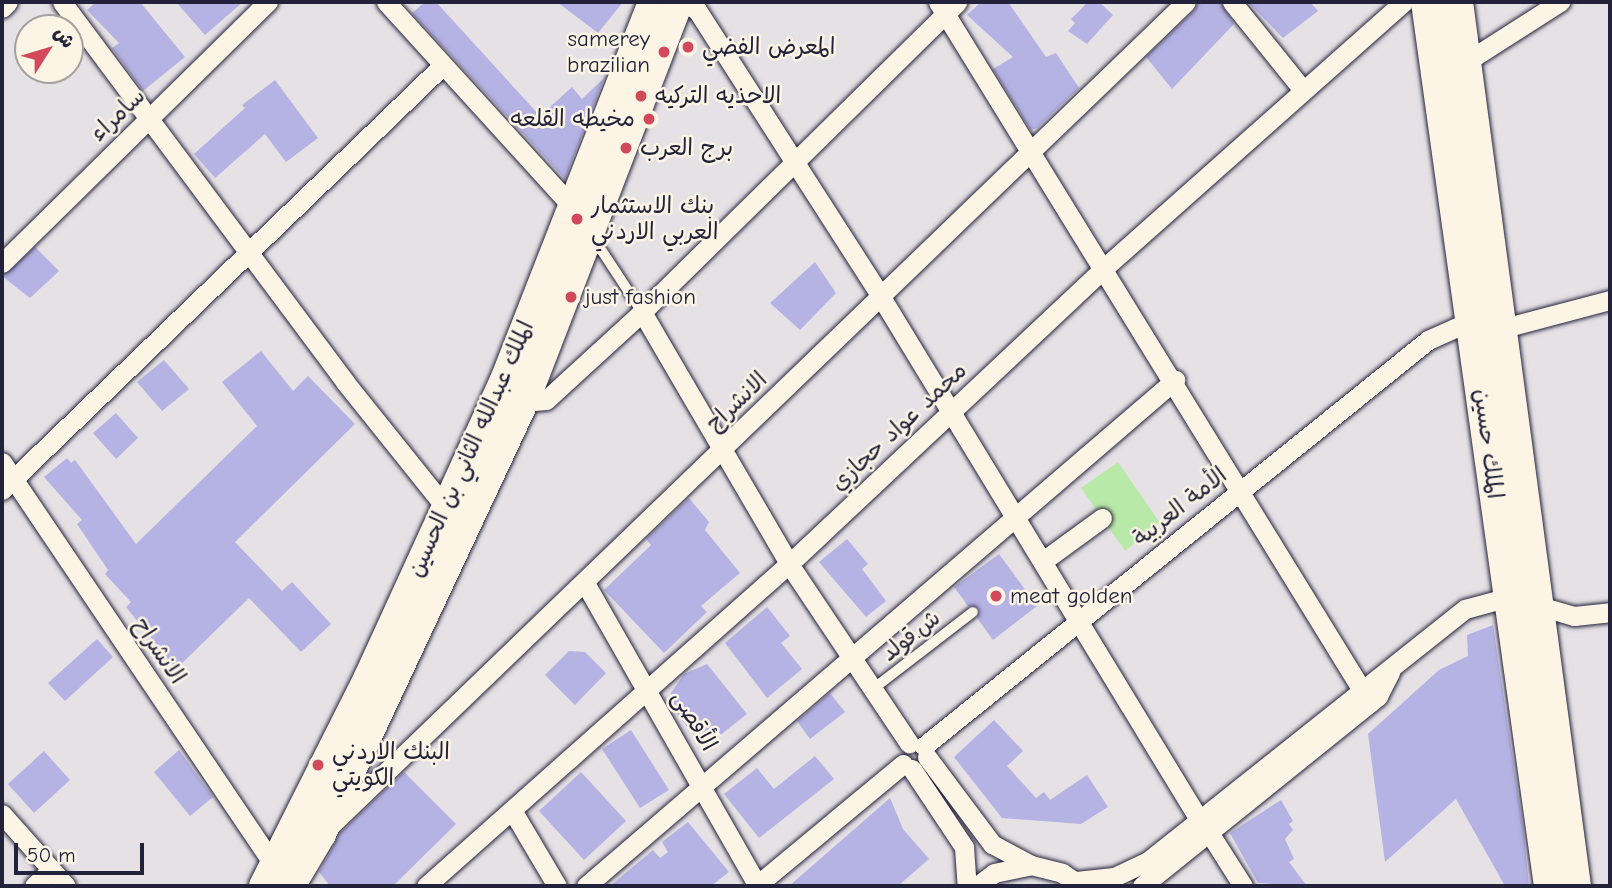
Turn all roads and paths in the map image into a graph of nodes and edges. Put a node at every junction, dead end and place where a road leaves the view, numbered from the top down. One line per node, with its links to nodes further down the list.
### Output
1 (8, 2): 14 (street)
2 (62, 2): 18 (street)
3 (268, 2): 18 (street, سامراء)
4 (386, 2): 15 (street)
5 (653, 2): 21 (main road, الملك عبدالله الثاني بن الحسين)
6 (1186, 2): 19 (street, الانشراح)
7 (1232, 2): 17 (street)
8 (1404, 2): 17 (street, محمد عواد حجازي)
9 (1427, 2): 16 (highway, الملك حسين)
10 (1457, 2): 16 (highway, الملك حسين)
11 (1560, 2): 16 (street)
12 (690, 4): 20 (street); 21 (main road, الملك عبدالله الثاني بن الحسين)
13 (946, 6): 19 (street); 20 (street)
14 (2, 8)
15 (442, 66): 21 (street); 22 (street)
16 (1452, 69): 28 (highway, الملك حسين)
17 (1303, 90): 24 (street, محمد عواد حجازي)
18 (149, 118): 22 (street); 23 (street, سامراء)
19 (1031, 153): 24 (street); 25 (street, الانشراح)
20 (792, 165): 25 (street); 27 (street)
21 (589, 228): 27 (lane); 31 (main road, الملك عبدالله الثاني بن الحسين); 37 (main road, الملك عبدالله الثاني بن الحسين)
22 (250, 254): 35 (street); 37 (street)
23 (2, 263)
24 (1104, 268): 29 (street); 32 (street, محمد عواد حجازي)
25 (880, 298): 32 (street); 33 (street, الانشراح)
26 (1610, 300): 28 (street, الأمة العربية)
27 (642, 312): 31 (street); 33 (street)
28 (1487, 330): 30 (highway, الملك حسين); 36 (street, الأمة العربية)
29 (1175, 380): 36 (street); 38 (street)
30 (1494, 387): 43 (highway, الملك حسين); 43 (highway, الملك حسين)
31 (527, 394): 56 (main road, الملك عبدالله الثاني بن الحسين)
32 (948, 413): 38 (street); 41 (street, محمد عواد حجازي)
33 (723, 450): 41 (street); 42 (street, الانشراح)
34 (2, 462): 35 (street, الانشراح)
35 (7, 484): 59 (street, الانشراح)
36 (1240, 492): 46 (street, الأمة العربية); 50 (street)
37 (446, 508): 59 (main road, الملك عبدالله الثاني بن الحسين)
38 (1014, 516): 40 (street); 47 (street)
39 (1102, 517): 40 (street)
40 (1043, 561): 46 (street)
41 (789, 564): 47 (street); 48 (street, محمد عواد حجازي)
42 (585, 583): 48 (street, الأقصى); 56 (street, الانشراح)
43 (1507, 600): 45 (street); 50 (street); 71 (highway, الملك حسين); 72 (highway, الملك حسين)
44 (973, 612): 49 (lane, ش.قولد)
45 (1610, 612)
46 (1080, 619): 51 (street, الأمة العربية); 55 (street)
47 (851, 657): 49 (street); 52 (street)
48 (647, 689): 52 (street, الأقصى); 53 (street, محمد عواد حجازي)
49 (873, 689): 51 (street)
50 (1366, 696): 55 (street)
51 (915, 756): 57 (street); 66 (street, الأمة العربية); 67 (street)
52 (702, 783): 65 (street); 66 (street, الأقصى)
53 (512, 810): 63 (street, محمد عواد حجازي); 64 (street)
54 (2, 814): 58 (street)
55 (1205, 828): 60 (street); 69 (street); 70 (street)
56 (321, 834): 59 (main road, الملك عبدالله الثاني بن الحسين)
57 (1031, 865): 60 (street); 68 (street)
58 (51, 870): 61 (street); 62 (street)
59 (285, 881)
60 (1078, 884)
61 (34, 886)
62 (66, 886)
63 (426, 886)
64 (557, 886)
65 (586, 886)
66 (757, 886)
67 (967, 886)
68 (977, 886)
69 (1142, 886)
70 (1243, 886)
71 (1550, 886)
72 (1575, 886)

